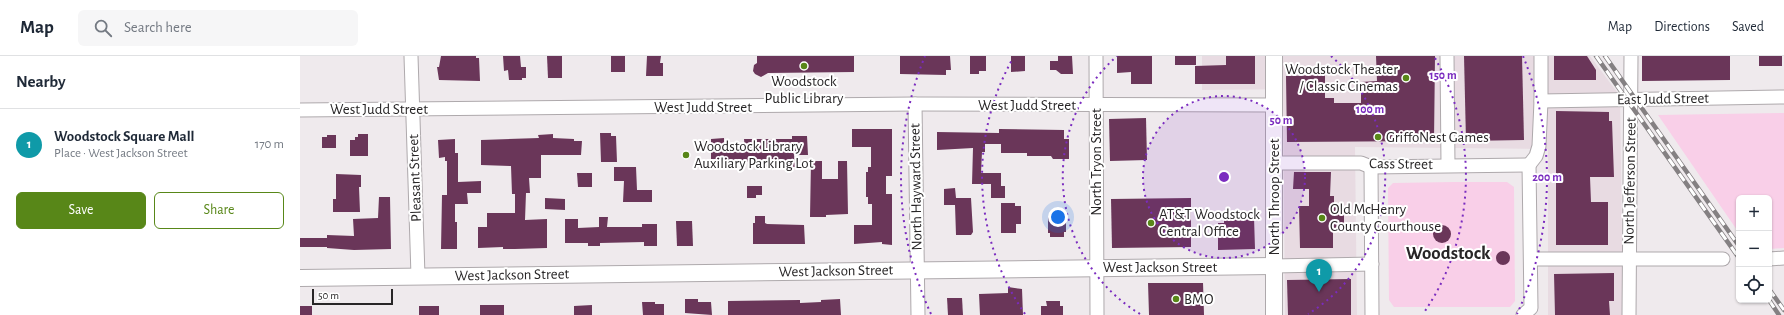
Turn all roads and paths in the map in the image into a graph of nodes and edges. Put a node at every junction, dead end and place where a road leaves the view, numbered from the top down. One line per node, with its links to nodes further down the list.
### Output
1 (411, 56): 13 (street, Pleasant Street)
2 (1096, 56): 12 (street, North Tryon Street)
3 (1274, 56): 11 (street, North Throop Street)
4 (1447, 56): 16 (street)
5 (1541, 56): 9 (street)
6 (1631, 56): 8 (street, North Jefferson Street)
7 (1784, 98): 8 (street, East Judd Street)
8 (1631, 100): 9 (street, East Judd Street); 21 (street, North Jefferson Street)
9 (1541, 101): 17 (street)
10 (915, 104): 12 (street, West Judd Street); 13 (street, West Judd Street); 27 (street, North Hayward Street)
11 (1274, 105): 12 (street, West Judd Street); 15 (street, North Throop Street)
12 (1096, 106): 26 (street, North Tryon Street)
13 (413, 109): 14 (street, West Judd Street); 28 (street, Pleasant Street)
14 (300, 110)
15 (1274, 163): 18 (street, Cass Street); 25 (street, North Throop Street)
16 (1448, 165): 17 (street, Cass Street); 18 (street, Cass Street)
17 (1529, 165): 20 (street)
18 (1371, 167): 24 (street)
19 (1784, 258): 23 (street)
20 (1531, 259): 21 (street); 34 (street)
21 (1629, 259): 22 (street); 35 (street, North Jefferson Street)
22 (1723, 259)
23 (1772, 259)
24 (1372, 264): 25 (street, West Jackson Street); 33 (street)
25 (1274, 266): 26 (street, West Jackson Street); 32 (street, North Throop Street)
26 (1097, 267): 27 (street, West Jackson Street); 31 (street, North Tryon Street)
27 (917, 270): 28 (street, West Jackson Street); 30 (street, North Hayward Street)
28 (418, 276): 29 (street, West Jackson Street)
29 (300, 278)
30 (918, 315)
31 (1097, 315)
32 (1274, 315)
33 (1372, 315)
34 (1523, 315)
35 (1629, 315)

